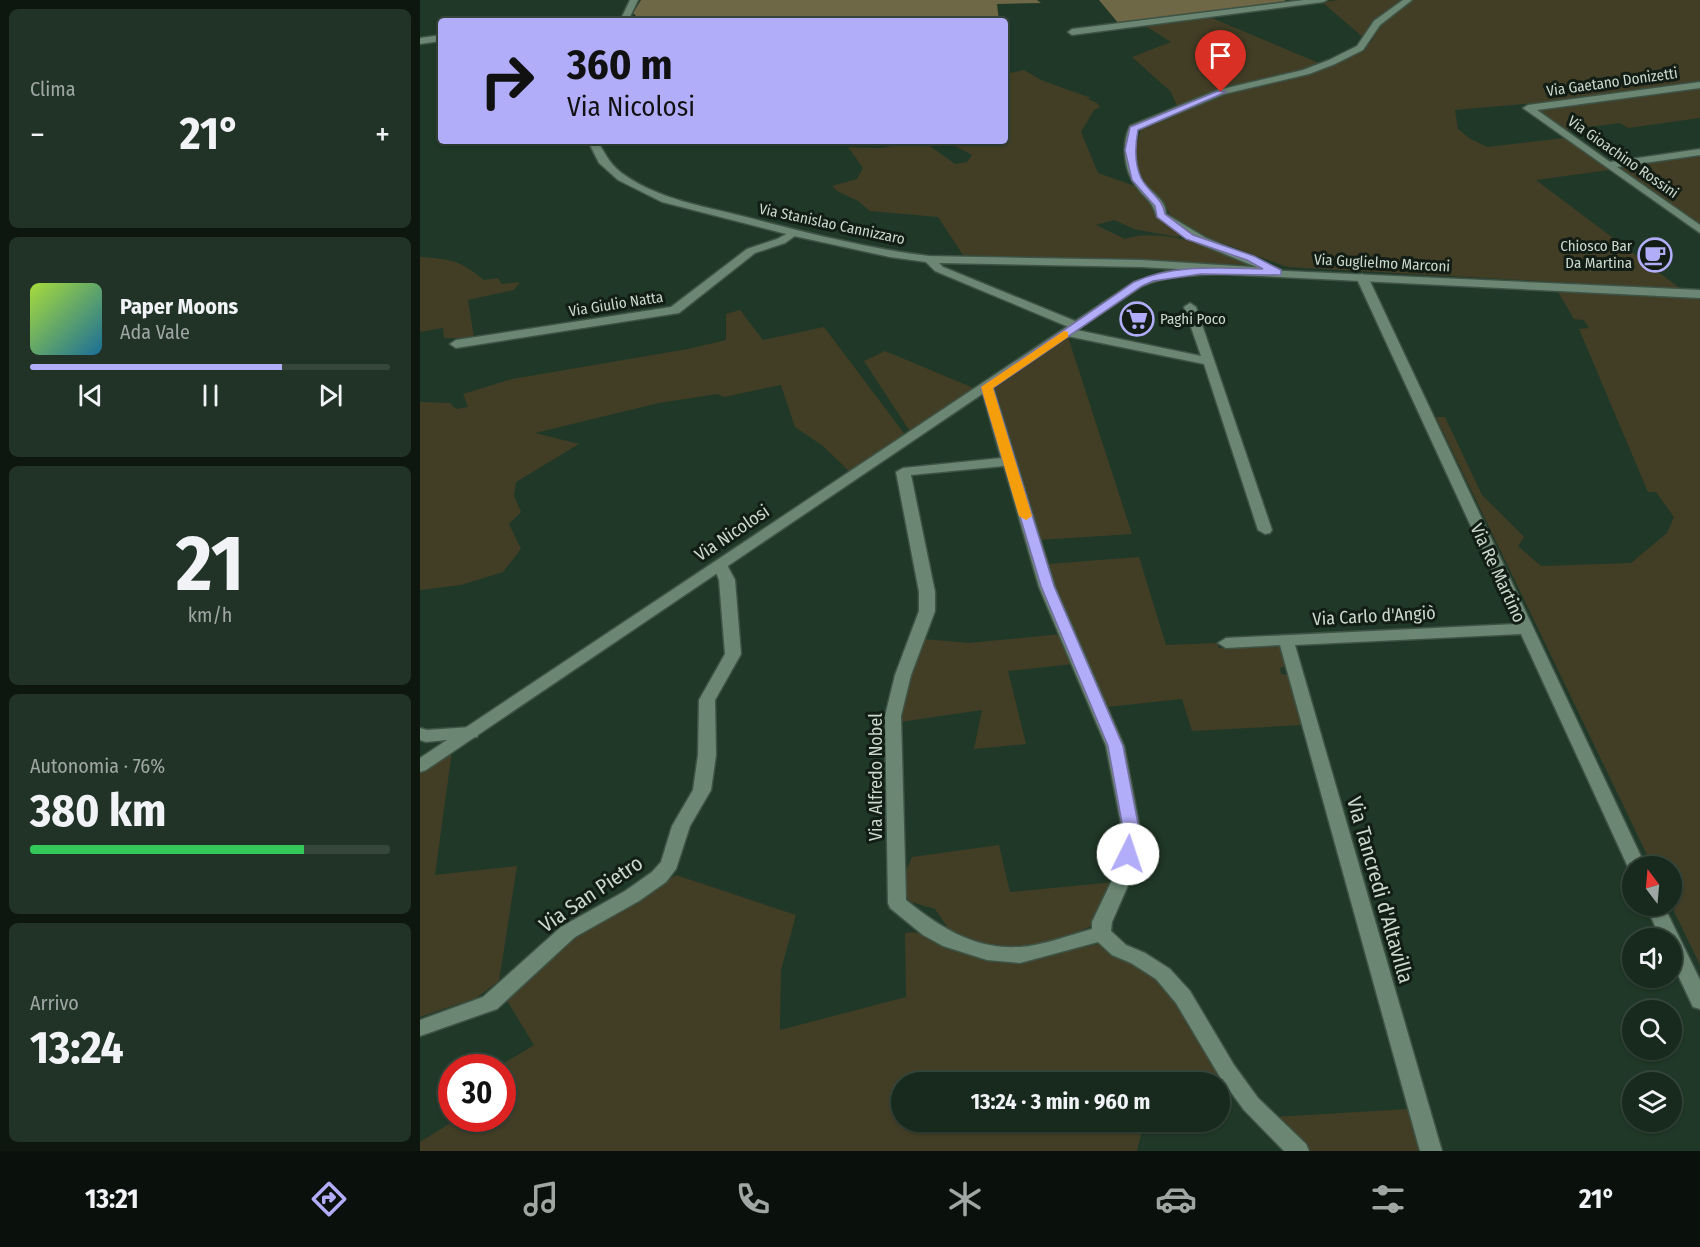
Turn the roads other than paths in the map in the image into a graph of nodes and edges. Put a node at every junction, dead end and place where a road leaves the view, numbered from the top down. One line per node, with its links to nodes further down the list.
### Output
1 (634, 0): 4 (street)
2 (1323, 0): 5 (street)
3 (1408, 0): 18 (street)
4 (625, 18)
5 (1072, 32)
6 (438, 38): 7 (street)
7 (420, 41)
8 (1700, 85): 9 (street, Via Gaetano Donizetti)
9 (1528, 108): 12 (street, Via Gioachino Rossini)
10 (594, 144): 14 (street, Via Stanislao Cannizzaro)
11 (1700, 152): 12 (street)
12 (1608, 165): 13 (street, Via Gioachino Rossini)
13 (1700, 230)
14 (794, 232): 15 (street, Via Stanislao Cannizzaro); 23 (street, Via Giulio Natta)
15 (929, 259): 16 (street); 22 (street, Via Stanislao Cannizzaro)
16 (1061, 263): 17 (street); 18 (street)
17 (1184, 272): 18 (street, Via Guglielmo Marconi); 22 (street, Via Guglielmo Marconi)
18 (1277, 272): 19 (street, Via Guglielmo Marconi)
19 (1362, 277): 20 (street, Via Guglielmo Marconi); 29 (street, Via Re Martino)
20 (1700, 294)
21 (1190, 307): 24 (street)
22 (1071, 329): 24 (street); 25 (street, Via Nicolosi)
23 (456, 344)
24 (1209, 361): 27 (street)
25 (987, 387): 26 (street); 28 (street, Via Nicolosi)
26 (1008, 461): 36 (street); 36 (street, Via Alfredo Nobel)
27 (1265, 530)
28 (720, 564): 32 (street, Via Nicolosi); 39 (street, Via San Pietro)
29 (1524, 629): 30 (street, Via Carlo d'Angiò); 35 (street, Via Re Martino)
30 (1286, 640): 31 (street, Via Carlo d'Angiò); 41 (street, Via Tancredi d'Altavilla)
31 (1226, 643)
32 (471, 733): 33 (street); 34 (street, Via Nicolosi)
33 (420, 734)
34 (420, 766)
35 (1632, 856)
36 (1101, 934): 40 (street)
37 (1682, 963): 38 (street)
38 (1700, 1001)
39 (420, 1028)
40 (1298, 1151)
41 (1431, 1151)

